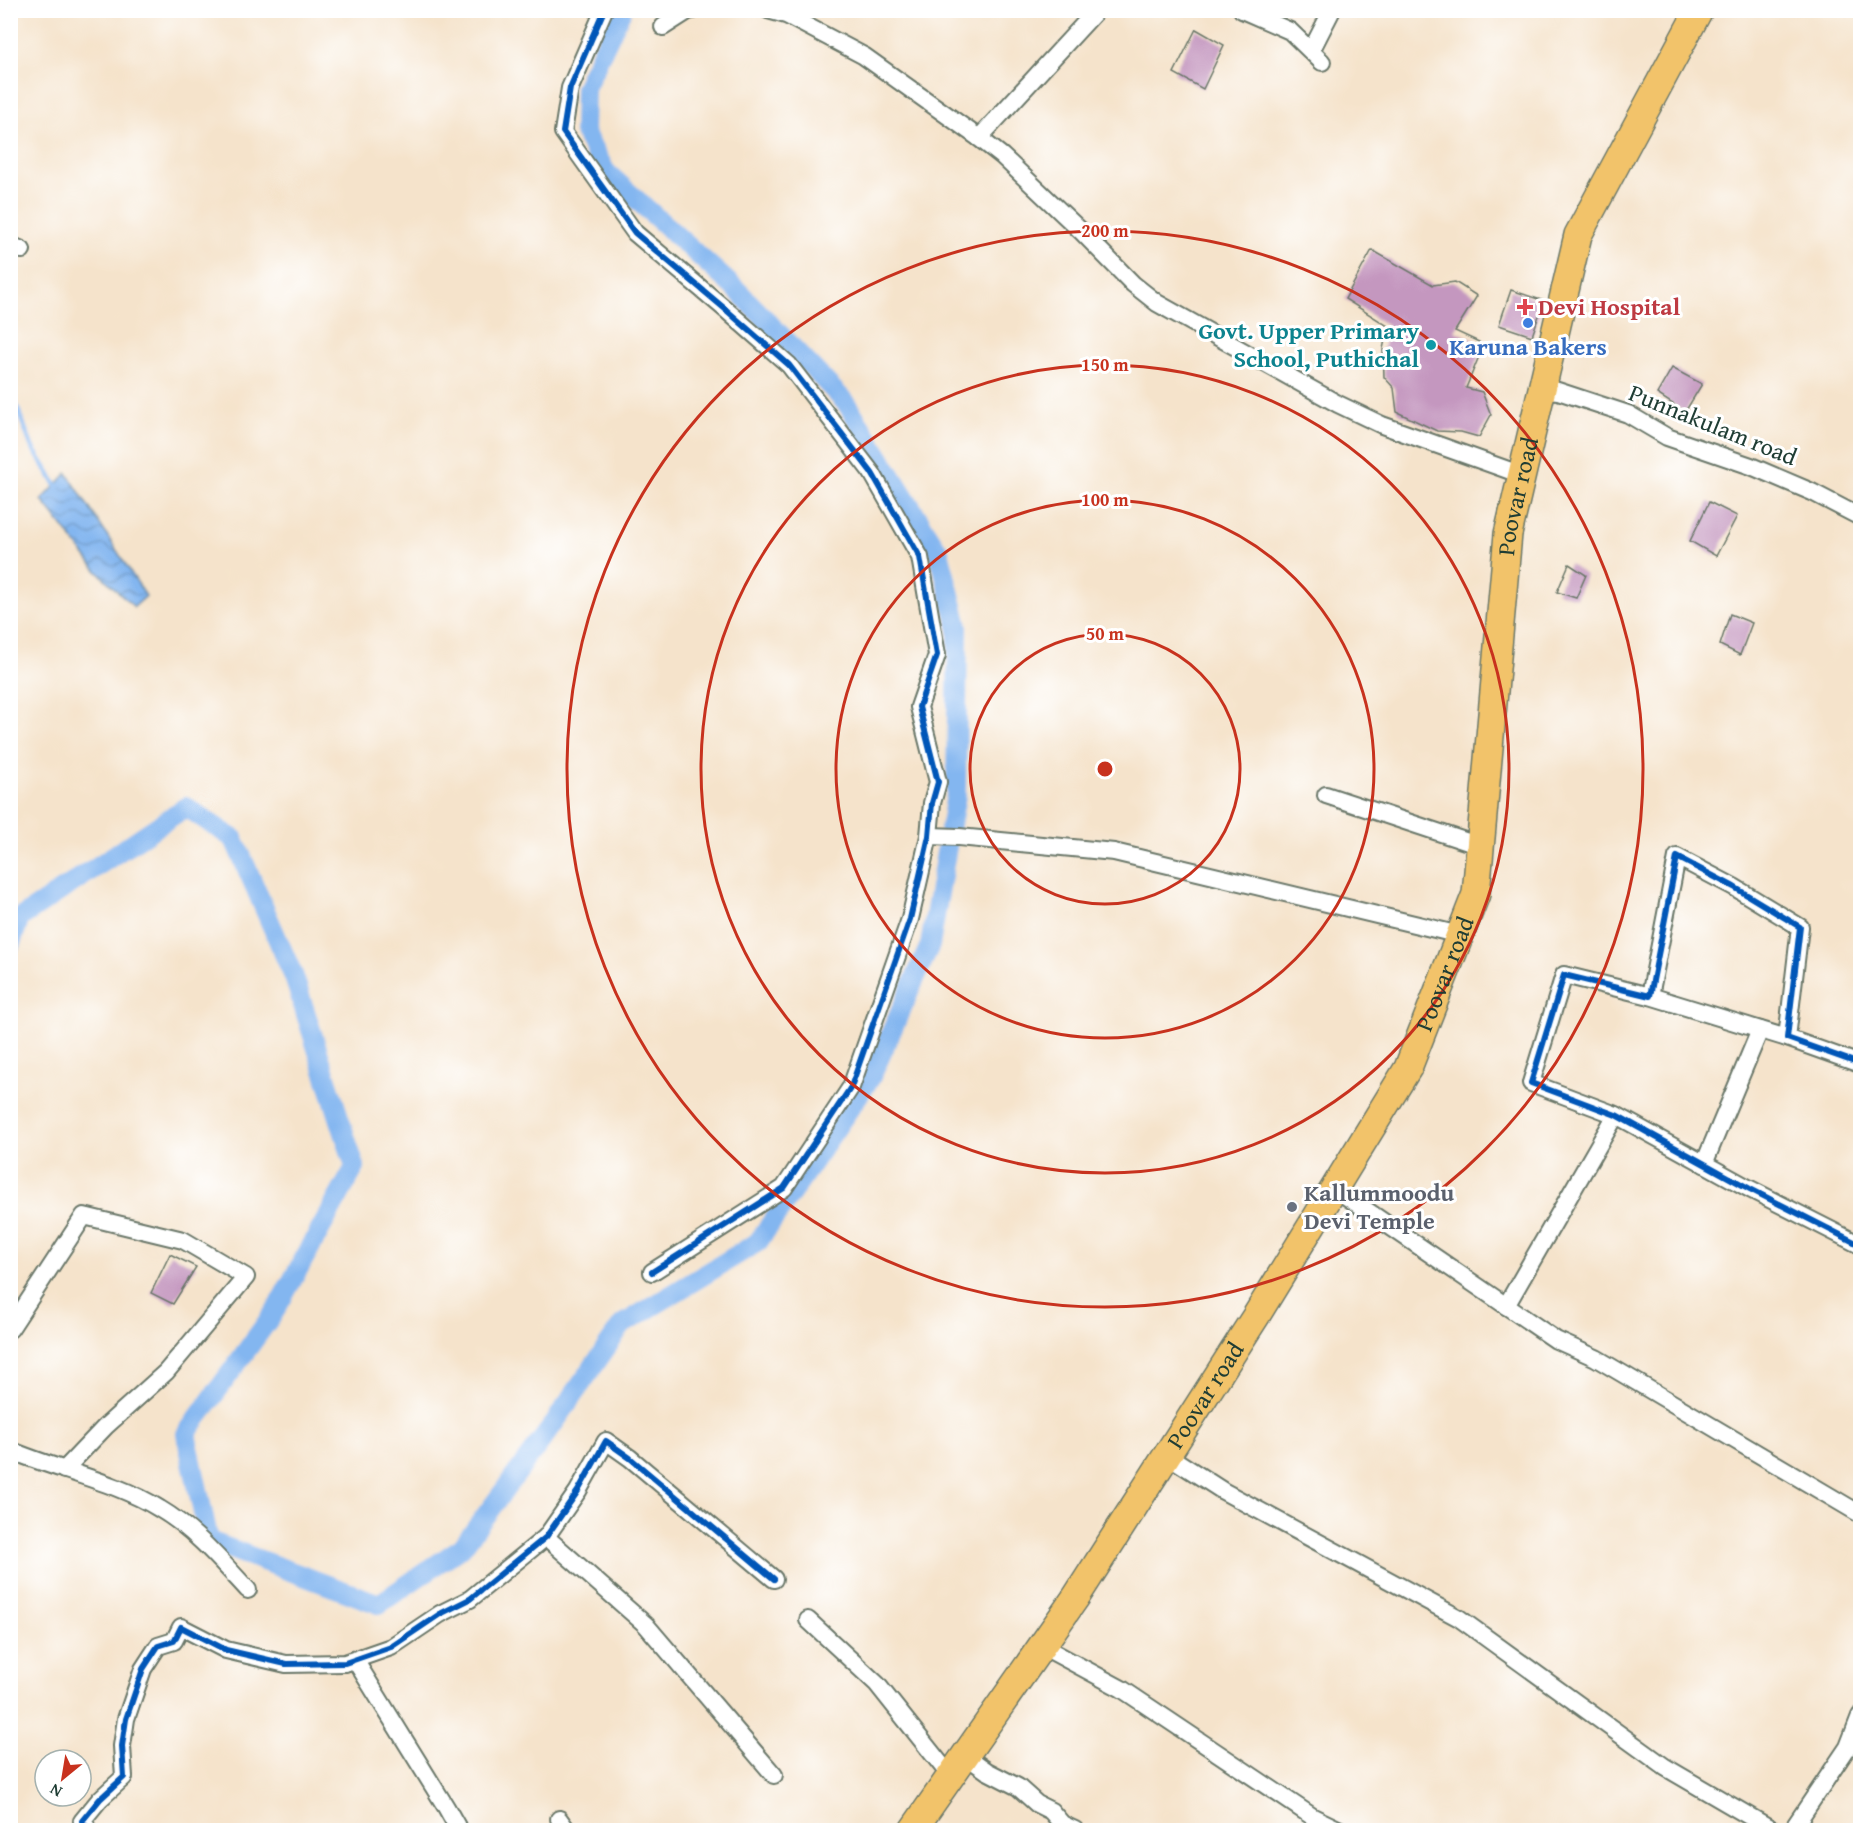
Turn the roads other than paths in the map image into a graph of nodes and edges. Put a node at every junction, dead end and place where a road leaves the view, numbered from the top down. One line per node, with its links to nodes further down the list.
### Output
1 (604, 10): 15 (street)
2 (694, 10): 8 (street)
3 (768, 10): 10 (street)
4 (1097, 10): 10 (street)
5 (1242, 10): 6 (street)
6 (1332, 10)
7 (1699, 10): 11 (main road, Poovar road)
8 (687, 11): 9 (street)
9 (663, 27)
10 (978, 138): 12 (street)
11 (1542, 388): 12 (main road, Poovar road); 13 (street, Punnakulam road)
12 (1522, 475): 16 (main road, Poovar road)
13 (1860, 517)
14 (1326, 795): 16 (street)
15 (932, 836): 17 (street); 26 (street)
16 (1480, 846): 17 (main road, Poovar road)
17 (1460, 935): 24 (main road, Poovar road)
18 (1650, 996): 19 (street); 20 (street); 22 (street)
19 (1760, 1030): 20 (street); 23 (street)
20 (1787, 1038): 21 (street)
21 (1860, 1064)
22 (1616, 1115): 23 (street); 27 (street)
23 (1704, 1164): 25 (street)
24 (1334, 1188): 27 (street); 30 (main road, Poovar road)
25 (1860, 1245)
26 (652, 1272)
27 (1506, 1306): 32 (street)
28 (10, 1329): 31 (street)
29 (10, 1450): 31 (street)
30 (1167, 1455): 37 (main road, Poovar road); 47 (street)
31 (64, 1470): 35 (street)
32 (1860, 1514)
33 (546, 1537): 34 (street); 38 (street); 41 (street)
34 (774, 1579)
35 (248, 1590)
36 (808, 1620): 40 (street)
37 (1042, 1646): 40 (main road, Poovar road); 46 (street)
38 (355, 1660): 42 (street); 43 (street)
39 (1860, 1716): 48 (street)
40 (958, 1766): 44 (main road, Poovar road); 45 (street)
41 (774, 1775)
42 (89, 1830)
43 (459, 1830)
44 (913, 1830)
45 (1075, 1830)
46 (1340, 1830)
47 (1773, 1830)
48 (1792, 1830)

